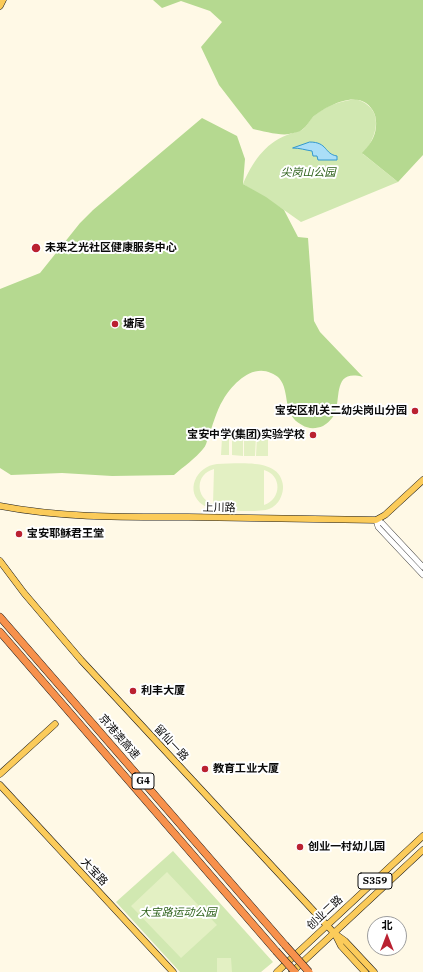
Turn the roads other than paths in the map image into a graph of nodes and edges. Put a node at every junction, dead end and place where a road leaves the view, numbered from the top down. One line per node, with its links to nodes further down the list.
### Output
1 (3, 0): 2 (main road)
2 (0, 6)
3 (423, 480): 5 (main road)
4 (0, 506): 5 (main road, 上川路)
5 (376, 520): 7 (street); 8 (street)
6 (0, 560): 17 (main road, 留仙一路)
7 (423, 567)
8 (423, 575)
9 (0, 617): 23 (highway, 京港澳高速 / G4, bridge)
10 (0, 632): 22 (highway, 京港澳高速 / G4, bridge)
11 (55, 724): 12 (main road)
12 (0, 774)
13 (0, 785): 20 (main road, 大宝路)
14 (0, 791): 19 (main road, 大宝路)
15 (423, 836): 17 (main road, 创业二路 / S359)
16 (423, 850): 18 (main road, 创业二路 / S359)
17 (327, 925): 18 (main road, 留仙一路); 21 (main road, 创业二路 / S359)
18 (334, 933): 22 (main road, 创业二路 / S359); 24 (main road, 留仙一路); 25 (main road, 留仙一路)
19 (168, 972)
20 (173, 972)
21 (277, 972)
22 (294, 972)
23 (309, 972)
24 (365, 972)
25 (374, 972)

